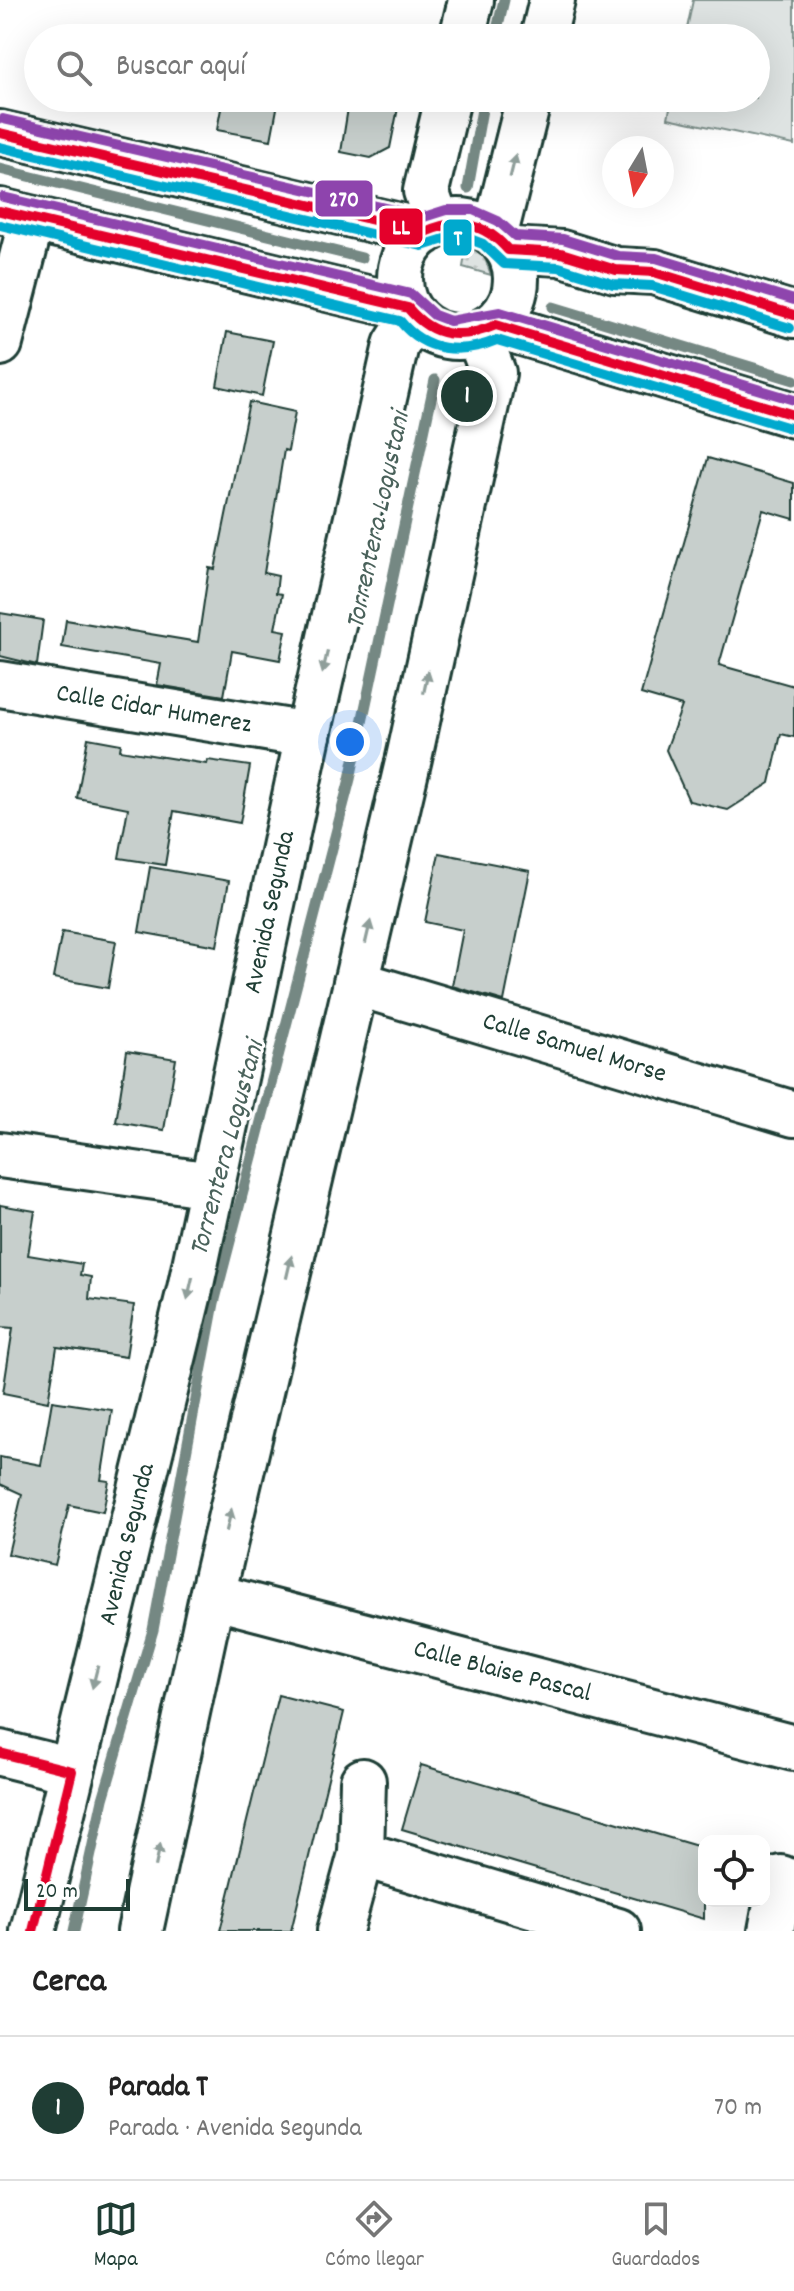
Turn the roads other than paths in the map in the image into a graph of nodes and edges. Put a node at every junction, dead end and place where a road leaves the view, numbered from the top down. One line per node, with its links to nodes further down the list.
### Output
1 (471, 0): 3 (street)
2 (552, 0): 4 (street)
3 (465, 24)
4 (546, 24)
5 (445, 112): 9 (street)
6 (526, 112): 10 (street, one-way to 6)
7 (0, 133): 9 (street)
8 (16, 215): 12 (street); 15 (street)
9 (431, 228): 10 (street); 12 (street)
10 (502, 242): 11 (street); 14 (street)
11 (616, 270): 13 (street); 16 (street)
12 (411, 312): 14 (street); 19 (street, Avenida Segunda, one-way to 19)
13 (794, 315)
14 (487, 329): 17 (street); 20 (street, one-way to 14)
15 (0, 343)
16 (794, 343)
17 (794, 415)
18 (0, 684): 19 (street, Calle Cidar Humerez)
19 (308, 735): 23 (street, Avenida Segunda)
20 (356, 983): 21 (street, Calle Samuel Morse); 24 (street, one-way to 20)
21 (794, 1114)
22 (0, 1155): 23 (street)
23 (212, 1185): 27 (street, Avenida Segunda, one-way to 27)
24 (212, 1596): 25 (street, Calle Blaise Pascal); 32 (street, one-way to 24)
25 (794, 1748)
26 (0, 1753): 27 (street)
27 (72, 1771): 31 (street, Avenida Segunda)
28 (363, 1781): 29 (street)
29 (361, 1854): 33 (street); 34 (street)
30 (781, 1878): 35 (street)
31 (33, 1931)
32 (140, 1931)
33 (340, 1931)
34 (618, 1931)
35 (771, 1931)

